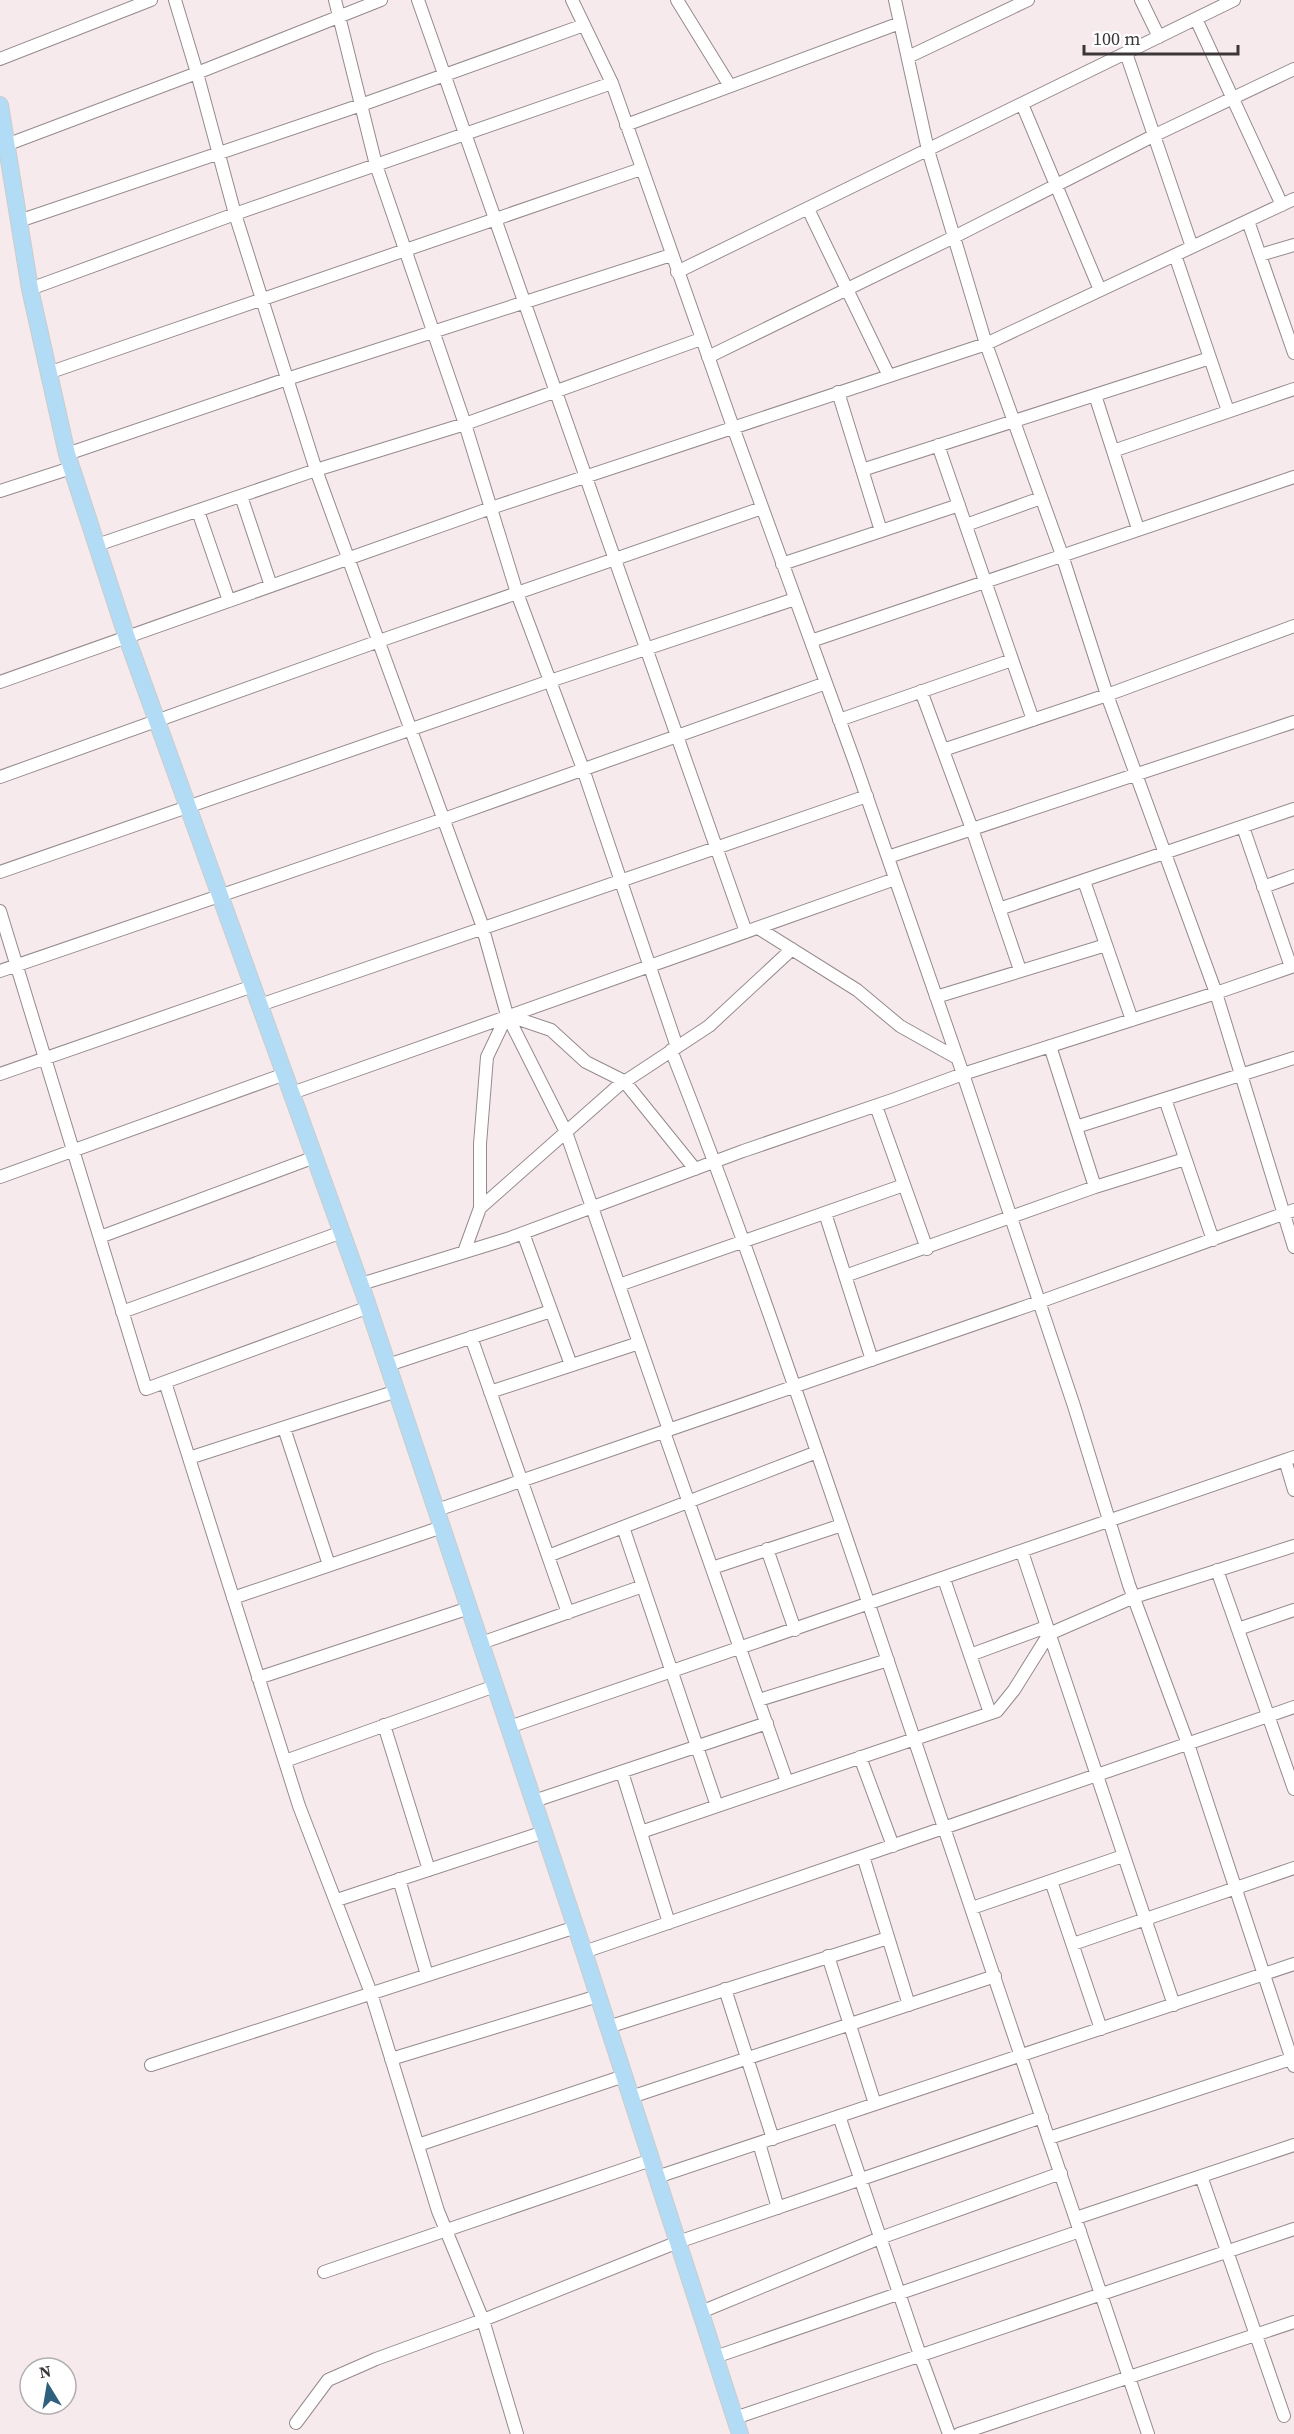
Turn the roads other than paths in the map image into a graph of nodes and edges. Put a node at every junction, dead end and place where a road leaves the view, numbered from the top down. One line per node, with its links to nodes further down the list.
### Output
1 (151, 0): 19 (street)
2 (175, 0): 21 (street)
3 (335, 0): 12 (street)
4 (381, 0): 12 (street)
5 (418, 0): 22 (street)
6 (572, 0): 15 (street)
7 (677, 0): 24 (street)
8 (895, 0): 14 (street)
9 (1028, 0): 18 (street)
10 (1141, 0): 16 (street)
11 (1234, 0): 13 (street)
12 (338, 18): 21 (street); 28 (street)
13 (1196, 19): 16 (street); 25 (street)
14 (900, 22): 18 (street); 24 (street)
15 (584, 25): 22 (street); 23 (street)
16 (1159, 37): 17 (street)
17 (1126, 53): 26 (street); 31 (street)
18 (908, 57): 33 (street)
19 (0, 58)
20 (1294, 69): 25 (street)
21 (197, 74): 32 (street); 34 (street)
22 (445, 75): 28 (street); 30 (street)
23 (612, 83): 29 (street); 30 (street)
24 (730, 86): 29 (street)
25 (1232, 97): 31 (street); 39 (street)
26 (1022, 104): 33 (street); 37 (street)
27 (0, 105): 32 (main road)
28 (361, 105): 34 (street); 35 (street)
29 (626, 125): 36 (street)
30 (466, 134): 35 (street); 42 (street)
31 (1153, 136): 37 (street); 47 (street)
32 (6, 145): 43 (main road)
33 (928, 150): 40 (street); 45 (street)
34 (218, 152): 41 (street); 43 (street)
35 (376, 165): 41 (street); 48 (street)
36 (641, 169): 42 (street); 49 (street)
37 (1057, 186): 45 (street); 55 (street)
38 (1294, 199): 39 (street)
39 (1282, 205): 44 (street)
40 (808, 209): 52 (street); 54 (street)
41 (235, 214): 53 (street); 56 (street)
42 (495, 219): 48 (street); 57 (street)
43 (19, 221): 53 (main road)
44 (1248, 221): 47 (street); 51 (street)
45 (954, 237): 54 (street); 60 (street)
46 (1294, 245): 51 (street)
47 (1192, 247): 50 (street)
48 (405, 250): 56 (street); 58 (street)
49 (671, 255): 52 (street); 57 (street)
50 (1175, 255): 55 (street); 63 (street)
51 (1260, 255): 61 (street)
52 (677, 272): 59 (street)
53 (30, 289): 64 (main road)
54 (847, 289): 62 (street); 65 (street)
55 (1100, 290): 60 (street)
56 (262, 300): 64 (street); 66 (street)
57 (525, 303): 58 (street); 68 (street)
58 (434, 332): 66 (street); 73 (street)
59 (701, 339): 62 (street); 68 (street)
60 (986, 344): 65 (street); 72 (street)
61 (1294, 353)
62 (708, 357): 74 (street)
63 (1210, 358): 70 (street); 71 (street)
64 (48, 373): 77 (main road)
65 (889, 376): 69 (street)
66 (287, 380): 77 (street); 78 (street)
67 (1294, 388): 71 (street)
68 (556, 391): 73 (street); 80 (street)
69 (838, 392): 74 (street); 79 (street)
70 (1095, 395): 72 (street); 76 (street)
71 (1228, 411): 76 (street)
72 (1014, 421): 75 (street); 84 (street)
73 (465, 424): 78 (street); 86 (street)
74 (733, 427): 80 (street); 87 (street)
75 (938, 445): 79 (street); 85 (street)
76 (1113, 452): 90 (street)
77 (69, 461): 82 (street); 92 (main road)
78 (316, 470): 83 (street); 94 (street)
79 (862, 470): 91 (street)
80 (586, 476): 86 (street); 95 (street)
81 (1294, 477): 90 (street)
82 (0, 491)
83 (241, 496): 88 (street); 98 (street)
84 (1041, 498): 89 (street); 93 (street)
85 (959, 505): 89 (street); 91 (street)
86 (491, 508): 94 (street); 99 (street)
87 (762, 508): 95 (street); 96 (street)
88 (198, 511): 92 (street); 101 (street)
89 (966, 525): 97 (street)
90 (1138, 529): 93 (street)
91 (881, 531): 96 (street)
92 (97, 545): 103 (main road)
93 (1062, 555): 97 (street); 112 (street)
94 (348, 558): 98 (street); 104 (street)
95 (615, 559): 99 (street); 106 (street)
96 (782, 564): 100 (street)
97 (985, 581): 105 (street); 107 (street)
98 (271, 586): 101 (street)
99 (517, 593): 104 (street); 108 (street)
100 (795, 599): 105 (street); 106 (street)
101 (229, 601): 103 (street)
102 (1294, 626): 112 (street)
103 (127, 638): 109 (street); 115 (main road)
104 (379, 641): 115 (street); 117 (street)
105 (811, 642): 110 (street)
106 (647, 649): 108 (street); 118 (street)
107 (1012, 660): 111 (street); 114 (street)
108 (550, 681): 117 (street); 120 (street)
109 (0, 682)
110 (826, 683): 113 (street); 118 (street)
111 (921, 691): 113 (street); 119 (street)
112 (1107, 695): 114 (street); 121 (street)
113 (839, 720): 123 (street)
114 (1033, 720): 119 (street)
115 (157, 721): 122 (street); 124 (main road)
116 (1294, 722): 121 (street)
117 (411, 730): 124 (street); 126 (street)
118 (677, 736): 120 (street); 129 (street)
119 (943, 750): 128 (street)
120 (584, 769): 126 (street); 135 (street)
121 (1138, 774): 128 (street); 130 (street)
122 (0, 777)
123 (867, 796): 129 (street); 131 (street)
124 (189, 808): 132 (street); 138 (main road)
125 (1294, 809): 127 (street)
126 (444, 819): 138 (street); 141 (street)
127 (1243, 827): 130 (street); 137 (street)
128 (972, 829): 131 (street); 139 (street)
129 (717, 848): 135 (street); 142 (street)
130 (1166, 853): 136 (street); 151 (street)
131 (888, 857): 134 (street)
132 (0, 872)
133 (1294, 876): 137 (street)
134 (895, 879): 142 (street); 152 (street)
135 (622, 880): 141 (street); 146 (street)
136 (1084, 881): 139 (street); 143 (street)
137 (1263, 886): 147 (street)
138 (220, 896): 145 (street); 150 (main road)
139 (999, 909): 148 (street)
140 (0, 911): 145 (street)
141 (483, 928): 153 (street); 154 (street)
142 (752, 930): 144 (street); 146 (street)
143 (1106, 945): 148 (street); 155 (street)
144 (792, 949): 157 (street); 159 (street)
145 (18, 965): 149 (street); 158 (street)
146 (652, 966): 154 (street); 157 (street)
147 (1292, 966): 151 (street)
148 (1020, 970): 152 (street)
149 (0, 972)
150 (253, 986): 153 (main road); 158 (street)
151 (1216, 993): 155 (street); 164 (street)
152 (936, 997): 159 (street)
153 (260, 1005): 162 (main road)
154 (507, 1015): 165 (street); 166 (street); 170 (street); 180 (street)
155 (1132, 1020): 156 (street)
156 (1050, 1046): 163 (street); 169 (street)
157 (674, 1049): 165 (street); 174 (street)
158 (46, 1058): 161 (street); 171 (street)
159 (957, 1058): 163 (street)
160 (1294, 1058): 164 (street)
161 (0, 1074)
162 (285, 1074): 166 (main road); 171 (street)
163 (963, 1074): 168 (street); 183 (street)
164 (1241, 1075): 167 (street); 182 (street)
165 (624, 1082): 170 (street); 175 (street)
166 (292, 1093): 172 (main road)
167 (1165, 1099): 169 (street); 173 (street)
168 (876, 1106): 174 (street); 177 (street)
169 (1076, 1127): 178 (street)
170 (566, 1132): 179 (street); 180 (street)
171 (74, 1150): 176 (street); 186 (street)
172 (315, 1157): 184 (main road); 186 (street)
173 (1185, 1159): 178 (street); 187 (street)
174 (715, 1161): 175 (street); 188 (street)
175 (695, 1169): 179 (street)
176 (0, 1177)
177 (904, 1185): 181 (street); 190 (street)
178 (1095, 1187): 183 (street)
179 (592, 1207): 185 (street); 194 (street)
180 (480, 1208): 191 (street)
181 (825, 1213): 188 (street); 192 (street)
182 (1289, 1213): 187 (street); 189 (street)
183 (1011, 1218): 190 (street); 195 (street)
184 (342, 1232): 193 (main road); 198 (street)
185 (523, 1233): 191 (street); 197 (street)
186 (100, 1237): 198 (street)
187 (1213, 1240): 195 (street)
188 (743, 1242): 194 (street); 205 (street)
189 (1294, 1246)
190 (927, 1249): 192 (street)
191 (464, 1252): 193 (street)
192 (845, 1276): 201 (street)
193 (361, 1284): 196 (main road)
194 (619, 1286): 200 (street)
195 (1039, 1302): 201 (street); 217 (street)
196 (369, 1307): 202 (main road); 204 (street)
197 (551, 1311): 199 (street); 203 (street)
198 (122, 1312): 204 (street)
199 (471, 1337): 202 (street); 207 (street)
200 (639, 1343): 203 (street); 209 (street)
201 (872, 1360): 205 (street)
202 (388, 1365): 206 (main road)
203 (571, 1365): 207 (street)
204 (165, 1382): 211 (street)
205 (794, 1387): 209 (street); 210 (street)
206 (397, 1391): 208 (street); 216 (main road)
207 (490, 1392): 213 (street)
208 (284, 1428): 211 (street); 225 (street)
209 (666, 1431): 213 (street); 215 (street)
210 (817, 1452): 215 (street); 218 (street)
211 (189, 1458): 231 (street)
212 (1289, 1458): 214 (street); 217 (street)
213 (522, 1481): 216 (street); 224 (street)
214 (1294, 1490)
215 (688, 1502): 220 (street); 226 (street)
216 (437, 1510): 219 (main road)
217 (1110, 1522): 223 (street); 230 (street)
218 (842, 1525): 222 (street); 232 (street)
219 (442, 1527): 225 (street); 233 (main road)
220 (623, 1527): 224 (street); 229 (street)
221 (1294, 1546): 227 (street)
222 (767, 1550): 226 (street); 237 (street)
223 (1022, 1552): 228 (street); 238 (street)
224 (548, 1556): 235 (street)
225 (329, 1565): 231 (street)
226 (712, 1568): 240 (street)
227 (1217, 1570): 230 (street); 236 (street)
228 (944, 1579): 232 (street); 241 (street)
229 (643, 1586): 235 (street); 243 (street)
230 (1134, 1597): 238 (street); 254 (street)
231 (233, 1598): 244 (street)
232 (869, 1605): 237 (street); 242 (street)
233 (469, 1608): 239 (main road); 244 (street)
234 (1294, 1610): 236 (street)
235 (568, 1613): 239 (street)
236 (1238, 1629): 249 (street)
237 (795, 1630): 240 (street)
238 (1048, 1630): 241 (street); 248 (street); 259 (street)
239 (481, 1643): 245 (main road)
240 (740, 1648): 243 (street); 246 (street)
241 (970, 1655): 248 (street)
242 (888, 1660): 246 (street); 253 (street)
243 (672, 1672): 252 (street); 255 (street)
244 (258, 1678): 257 (street)
245 (495, 1686): 251 (street); 252 (main road)
246 (759, 1700): 250 (street)
247 (1294, 1707): 249 (street)
248 (990, 1713): 253 (street)
249 (1270, 1715): 254 (street); 261 (street)
250 (767, 1723): 255 (street); 260 (street)
251 (384, 1725): 257 (street); 271 (street)
252 (509, 1727): 262 (main road)
253 (915, 1739): 256 (street); 264 (street)
254 (1188, 1744): 259 (street); 274 (street)
255 (697, 1746): 258 (street); 263 (street)
256 (860, 1758): 260 (street); 267 (street)
257 (285, 1761): 275 (street)
258 (622, 1772): 262 (street); 266 (street)
259 (1095, 1776): 264 (street); 269 (street)
260 (788, 1782): 263 (street)
261 (1294, 1789)
262 (534, 1801): 265 (main road)
263 (717, 1806): 266 (street)
264 (945, 1827): 267 (street); 276 (street)
265 (544, 1832): 271 (street); 279 (main road)
266 (641, 1832): 278 (street)
267 (893, 1846): 268 (street)
268 (863, 1856): 278 (street); 280 (street)
269 (1123, 1856): 273 (street); 277 (street)
270 (1294, 1868): 274 (street)
271 (429, 1870): 272 (street)
272 (399, 1879): 275 (street); 286 (street)
273 (1051, 1881): 276 (street); 281 (street)
274 (1235, 1887): 277 (street); 285 (street)
275 (336, 1900): 289 (street)
276 (972, 1908): 287 (street)
277 (1144, 1919): 281 (street); 292 (street)
278 (669, 1923): 282 (street)
279 (576, 1927): 282 (main road); 286 (street)
280 (888, 1938): 283 (street); 291 (street)
281 (1073, 1944): 295 (street)
282 (584, 1952): 290 (main road)
283 (828, 1956): 288 (street); 293 (street)
284 (1294, 1964): 285 (street)
285 (1264, 1974): 292 (street); 299 (street)
286 (427, 1975): 289 (street)
287 (995, 1976): 291 (street); 296 (street)
288 (725, 1989): 294 (street); 297 (street)
289 (371, 1994): 298 (street); 300 (street)
290 (598, 1996): 294 (main road); 298 (street)
291 (909, 2005): 293 (street)
292 (1174, 2005): 295 (street)
293 (850, 2024): 297 (street); 303 (street)
294 (608, 2027): 301 (main road)
295 (1101, 2029): 296 (street)
296 (1022, 2055): 303 (street); 305 (street)
297 (747, 2058): 302 (street); 307 (street)
298 (391, 2059): 309 (street)
299 (1293, 2061): 306 (street)
300 (151, 2065)
301 (624, 2076): 302 (main road); 309 (street)
302 (631, 2097): 311 (main road)
303 (875, 2104): 304 (street)
304 (839, 2116): 307 (street); 315 (street)
305 (1042, 2117): 306 (street); 315 (street)
306 (1049, 2138): 312 (street)
307 (773, 2139): 308 (street)
308 (759, 2143): 314 (street); 316 (street)
309 (418, 2145): 319 (street)
310 (1294, 2145): 313 (street)
311 (651, 2160): 314 (main road); 319 (street)
312 (1061, 2173): 317 (street); 321 (street)
313 (1201, 2176): 317 (street); 323 (street)
314 (657, 2177): 322 (main road)
315 (860, 2179): 316 (street); 321 (street)
316 (778, 2208): 322 (street)
317 (1076, 2218): 320 (street)
318 (1294, 2229): 323 (street)
319 (446, 2230): 324 (street); 328 (street)
320 (1080, 2231): 325 (street); 326 (street)
321 (880, 2238): 325 (street); 327 (street)
322 (678, 2242): 327 (main road); 328 (street)
323 (1227, 2252): 326 (street); 330 (street)
324 (324, 2272)
325 (899, 2294): 331 (street); 332 (street)
326 (1101, 2294): 331 (street); 333 (street)
327 (701, 2312): 332 (main road)
328 (483, 2320): 336 (street); 337 (street)
329 (1294, 2322): 330 (street)
330 (1256, 2335): 333 (street); 334 (street)
331 (920, 2355): 335 (street); 339 (street)
332 (716, 2357): 335 (main road)
333 (1129, 2377): 340 (street); 341 (street)
334 (1284, 2416)
335 (735, 2418): 338 (main road)
336 (296, 2423)
337 (517, 2434)
338 (740, 2434)
339 (949, 2434)
340 (959, 2434)
341 (1148, 2434)

